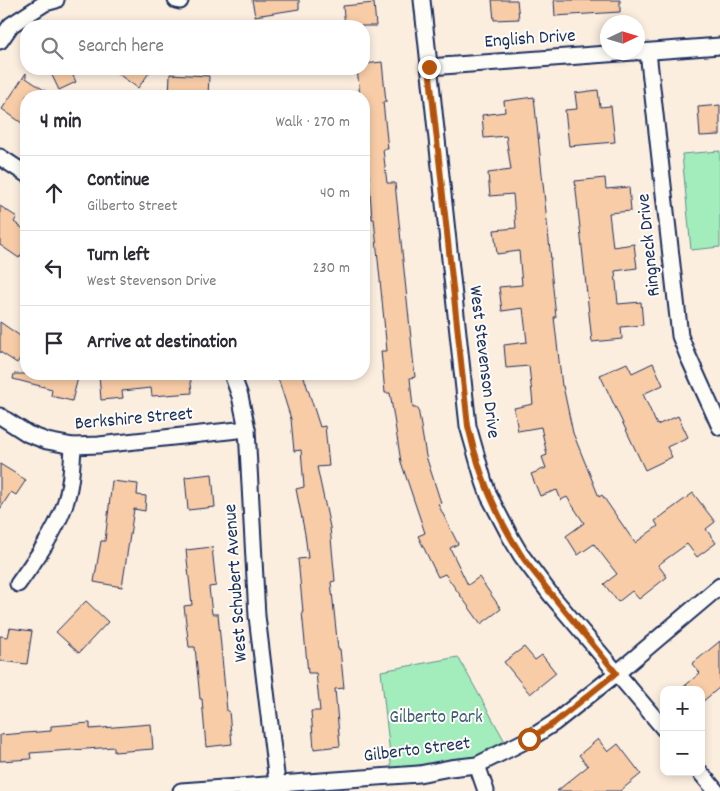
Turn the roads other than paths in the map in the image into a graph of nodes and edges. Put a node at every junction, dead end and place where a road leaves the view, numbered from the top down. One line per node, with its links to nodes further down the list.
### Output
1 (56, 0): 3 (street)
2 (422, 0): 8 (street, West Stevenson Drive)
3 (0, 40)
4 (720, 46): 5 (street, English Drive)
5 (645, 52)
6 (600, 55): 8 (street, English Drive)
7 (641, 60): 13 (street, Ringneck Drive)
8 (429, 67): 18 (street, West Stevenson Drive)
9 (0, 156): 10 (street)
10 (20, 170)
11 (234, 380): 14 (street, West Schubert Avenue)
12 (0, 416): 15 (street, Berkshire Street)
13 (720, 427)
14 (248, 429): 15 (street, Berkshire Street); 22 (street, West Schubert Avenue)
15 (73, 446): 16 (street)
16 (18, 584)
17 (720, 586): 18 (street, Gilberto Street)
18 (616, 673): 19 (street, West Stevenson Drive); 20 (street, Gilberto Street)
19 (660, 724)
20 (477, 765): 22 (street, Gilberto Street); 24 (street)
21 (703, 776): 25 (street)
22 (277, 788): 23 (street, Gilberto Street)
23 (181, 791)
24 (486, 791)
25 (716, 791)

